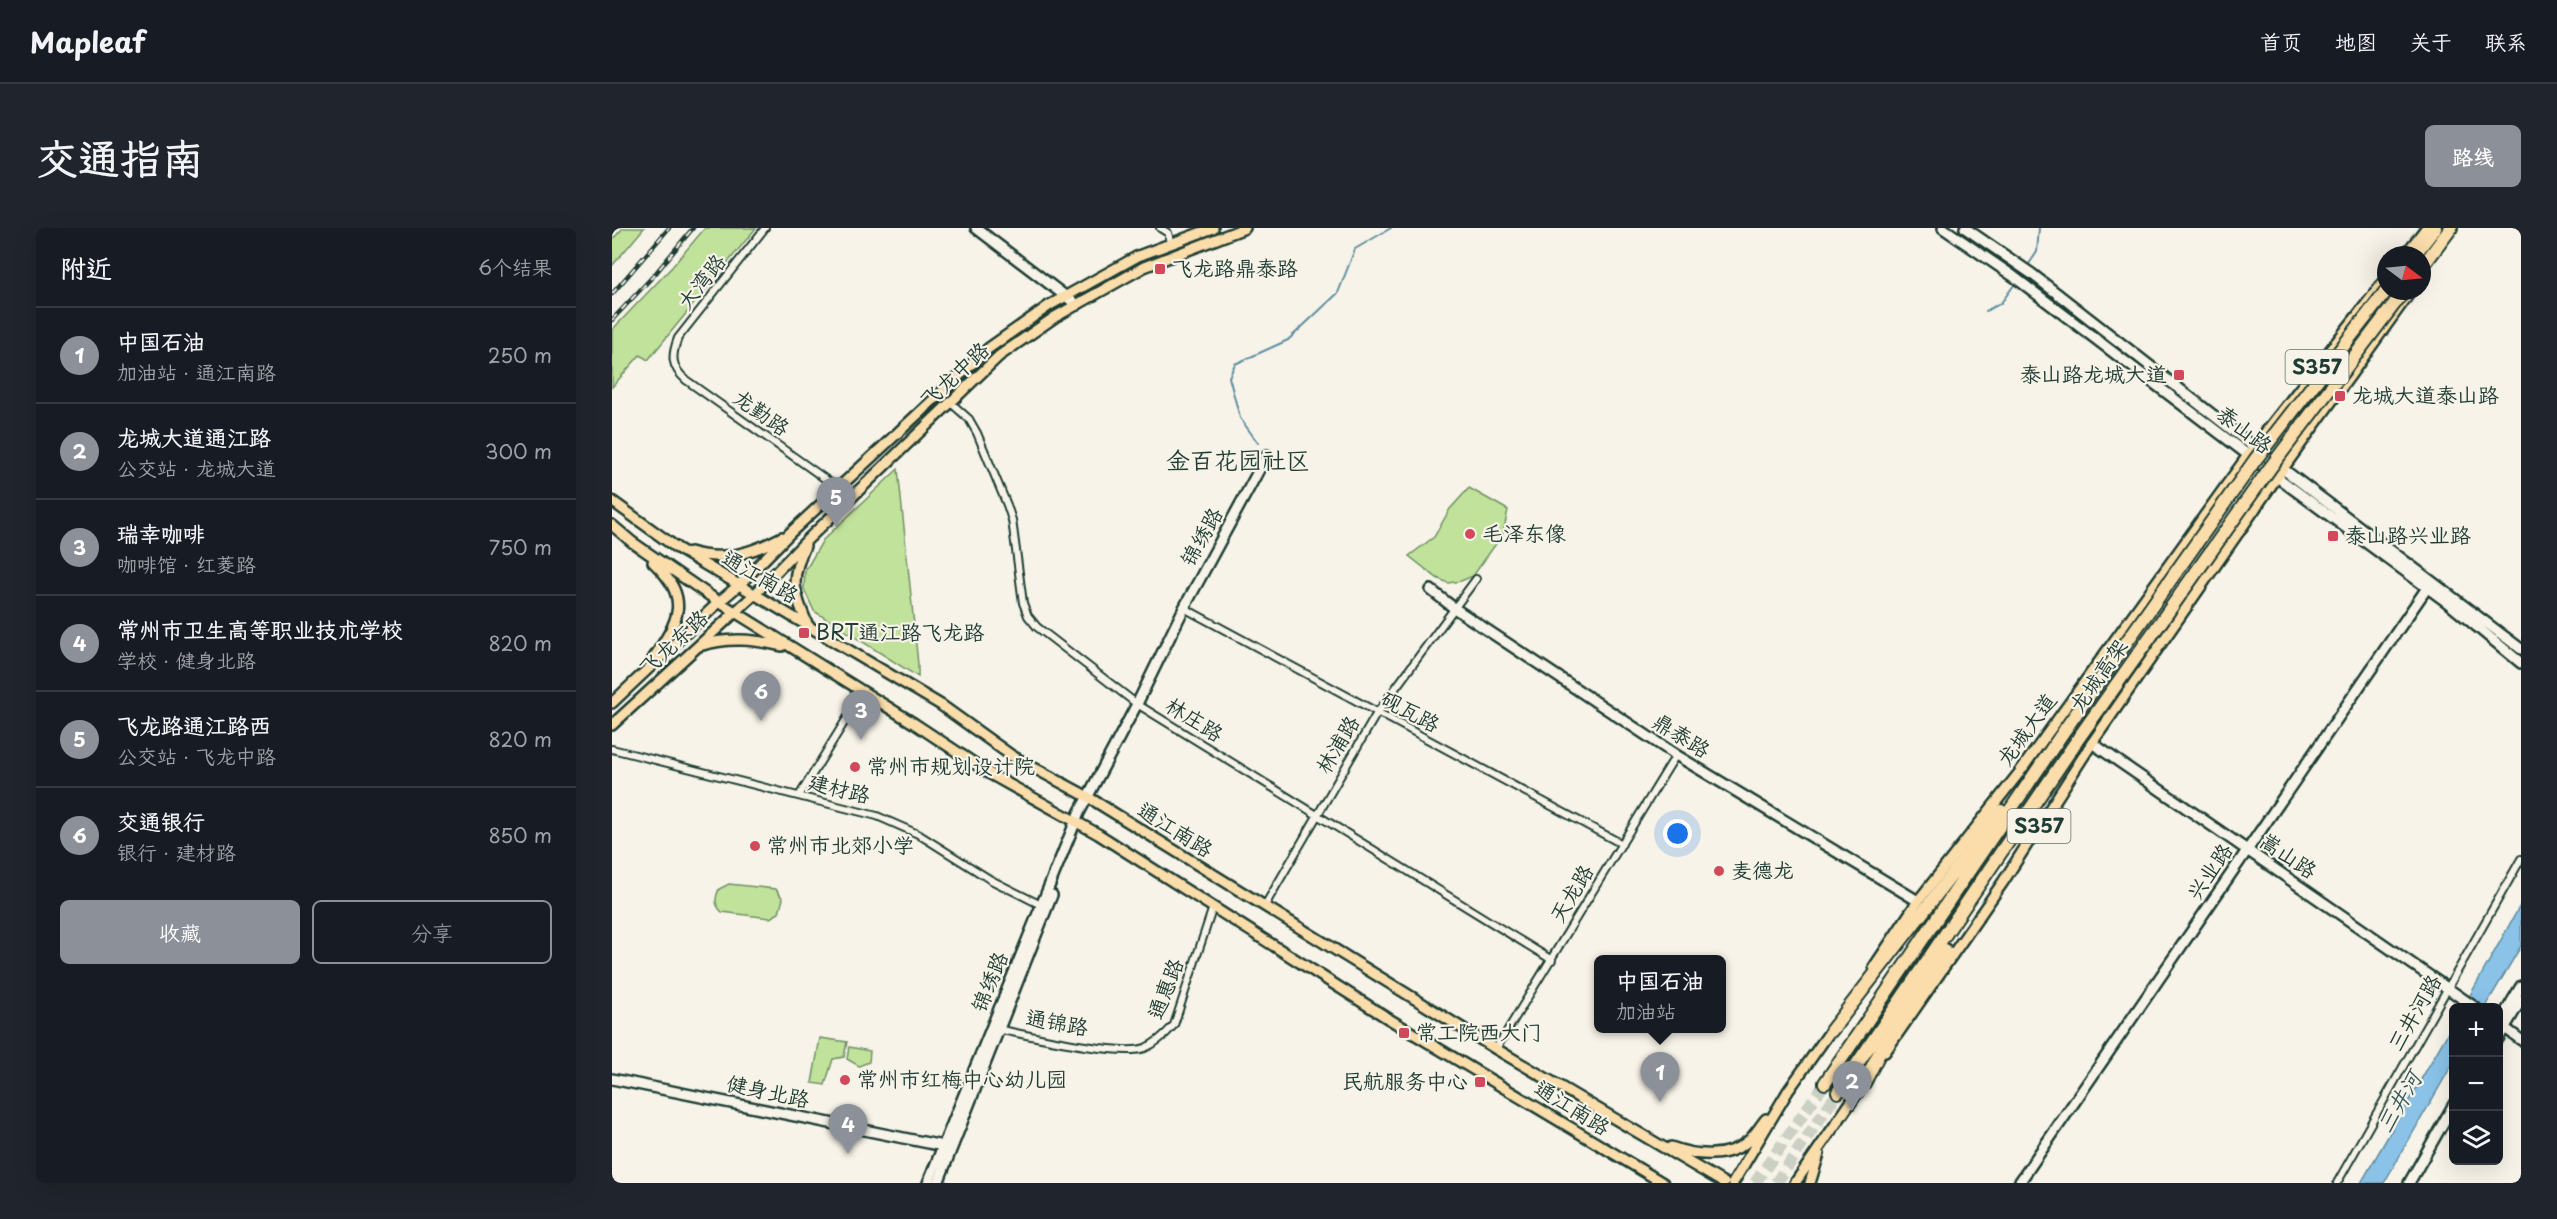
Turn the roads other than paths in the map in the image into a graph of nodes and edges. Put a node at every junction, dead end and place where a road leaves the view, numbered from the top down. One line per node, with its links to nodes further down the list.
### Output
1 (765, 228): 23 (street, 大湾路)
2 (976, 228): 18 (street)
3 (1160, 228): 12 (street)
4 (1213, 228): 12 (main road, 飞龙中路)
5 (1245, 228): 22 (main road, 飞龙中路)
6 (1943, 228): 25 (street, 泰山路)
7 (1965, 228): 25 (street, 泰山路)
8 (2426, 228): 13 (main road)
9 (2435, 228): 14 (highway)
10 (2451, 228): 15 (highway)
11 (2457, 228): 16 (main road)
12 (1171, 244): 18 (main road, 飞龙中路)
13 (2412, 246)
14 (2421, 246)
15 (2431, 255)
16 (2431, 264)
17 (2377, 290): 25 (main road, 龙城大道 / S357)
18 (1065, 297): 22 (street); 28 (main road, 飞龙中路)
19 (2379, 300): 55 (highway, 龙城高架, bridge)
20 (2397, 300): 56 (highway, 龙城高架, bridge)
21 (2405, 300): 27 (main road, S357)
22 (1077, 305): 24 (main road, 飞龙中路)
23 (672, 360): 28 (street, 龙勤路)
24 (951, 403): 32 (main road, 飞龙中路); 52 (street, 林庄路)
25 (2251, 451): 27 (street, 泰山路); 67 (main road, 龙城大道 / S357)
26 (1267, 455): 41 (street, 锦绣路)
27 (2280, 473): 37 (street, 泰山路); 57 (main road, S357)
28 (838, 488): 31 (main road, 飞龙中路)
29 (612, 501): 34 (main road, 通江南路)
30 (612, 525): 33 (main road, 通江南路)
31 (790, 533): 34 (main road); 36 (main road, 飞龙中路)
32 (807, 540): 39 (main road, 飞龙中路); 44 (main road)
33 (632, 542): 40 (main road, 通江南路); 49 (main road)
34 (677, 549): 36 (main road, 通江南路)
35 (1476, 579): 42 (street, 林浦路)
36 (739, 585): 39 (main road, 通江南路); 40 (main road, 飞龙中路)
37 (2429, 585): 47 (street, 泰山路); 48 (street, 泰山路); 65 (street, 兴业路)
38 (1431, 590): 42 (street, 鼎泰路)
39 (755, 594): 43 (main road, 飞龙中路); 44 (main road, 通江南路)
40 (719, 602): 43 (main road, 通江南路); 49 (main road, 飞龙东路)
41 (1184, 608): 52 (street, 锦绣路); 53 (street, 砚瓦路)
42 (1454, 608): 53 (street, 林浦路); 59 (street, 鼎泰路)
43 (734, 612): 45 (main road, 飞龙东路); 46 (main road, 通江南路)
44 (808, 626): 61 (main road, 通江南路)
45 (693, 648): 46 (main road); 54 (main road, 飞龙东路)
46 (790, 648): 50 (main road, 通江南路)
47 (2521, 649)
48 (2521, 663)
49 (644, 673): 51 (main road, 飞龙东路)
50 (863, 692): 60 (street); 63 (main road, 通江南路)
51 (612, 703)
52 (1137, 704): 61 (street, 锦绣路); 62 (street, 林庄路)
53 (1377, 712): 62 (street, 林浦路); 64 (street, 砚瓦路)
54 (612, 725)
55 (2066, 728): 80 (highway); 85 (highway, 龙城高架)
56 (2080, 736): 86 (highway); 88 (highway, 龙城高架)
57 (2092, 743): 65 (street, 嵩山路); 86 (main road, S357)
58 (612, 749): 60 (street, 建材路)
59 (1676, 754): 64 (street, 天龙路); 67 (street, 鼎泰路)
60 (799, 796): 68 (street, 建材路)
61 (1088, 797): 63 (street, 锦绣路); 70 (main road, 通江南路)
62 (1316, 815): 70 (street, 林浦路); 71 (street, 林庄路)
63 (1078, 822): 68 (street, 锦绣路); 69 (main road, 通江南路); 79 (street, 锦绣路)
64 (1622, 844): 71 (street, 天龙路)
65 (2247, 850): 73 (street, 嵩山路); 103 (street, 兴业路)
66 (2521, 860): 73 (street, 三井河路)
67 (1918, 901): 80 (main road, 龙城大道 / S357)
68 (1041, 905): 79 (street, 锦绣路)
69 (1213, 907): 83 (street, 通惠路); 94 (main road, 通江南路)
70 (1264, 908): 82 (main road, 通江南路)
71 (1552, 960): 82 (street, 天龙路)
72 (2521, 986): 76 (street)
73 (2448, 988): 75 (street, 嵩山路); 104 (street, 三井河路)
74 (2521, 1000): 77 (street)
75 (2469, 1003)
76 (2503, 1019)
77 (2503, 1021)
78 (2503, 1027): 81 (street)
79 (994, 1029): 83 (street, 通锦路); 93 (street, 锦绣路)
80 (1831, 1031): 87 (main road, 龙城大道 / S357)
81 (2521, 1040)
82 (1496, 1049): 91 (main road, 通江南路)
83 (1118, 1050)
84 (612, 1078): 93 (street, 健身北路)
85 (1825, 1083)
86 (1864, 1083): 92 (main road, S357)
87 (1788, 1091): 91 (main road); 100 (main road, 龙城大道 / S357)
88 (1838, 1092)
89 (2450, 1111): 105 (street)
90 (2449, 1125): 106 (street)
91 (1643, 1136): 99 (main road, 通江南路)
92 (1824, 1142): 101 (main road, S357); 102 (main road)
93 (947, 1147): 95 (street, 锦绣路); 96 (street, 锦绣路)
94 (1632, 1165): 97 (main road); 98 (main road, 通江南路)
95 (928, 1183)
96 (938, 1183)
97 (1657, 1183)
98 (1663, 1183)
99 (1724, 1183)
100 (1733, 1183)
101 (1795, 1183)
102 (1810, 1183)
103 (2019, 1183)
104 (2337, 1183)
105 (2409, 1183)
106 (2415, 1183)

